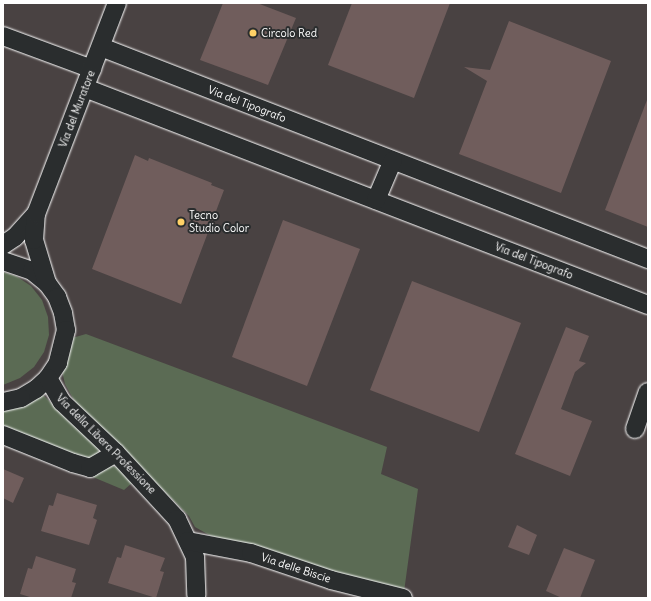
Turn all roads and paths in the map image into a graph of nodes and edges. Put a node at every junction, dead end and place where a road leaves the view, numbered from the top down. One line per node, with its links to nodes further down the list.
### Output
1 (118, 3): 3 (street, Via del Muratore)
2 (3, 36): 4 (street)
3 (100, 47): 4 (street, Via del Muratore); 6 (street, Via del Tipografo)
4 (92, 69): 5 (street, Via del Muratore)
5 (85, 88): 7 (street, Via del Tipografo); 8 (street, Via del Muratore)
6 (393, 160): 7 (street); 10 (street, Via del Tipografo)
7 (376, 200): 13 (street, Via del Tipografo)
8 (36, 214): 9 (street, Via del Muratore); 12 (street, Via del Muratore)
9 (3, 245)
10 (648, 259)
11 (3, 261): 12 (street)
12 (47, 283): 14 (street)
13 (648, 305)
14 (48, 378): 16 (street); 19 (street, Via della Libera Professione)
15 (648, 392): 17 (street)
16 (3, 402)
17 (635, 429)
18 (3, 435): 19 (street)
19 (116, 453): 20 (street, Via della Libera Professione)
20 (188, 541): 21 (street, Via della Libera Professione); 22 (street, Via delle Biscie)
21 (196, 596)
22 (403, 598)

